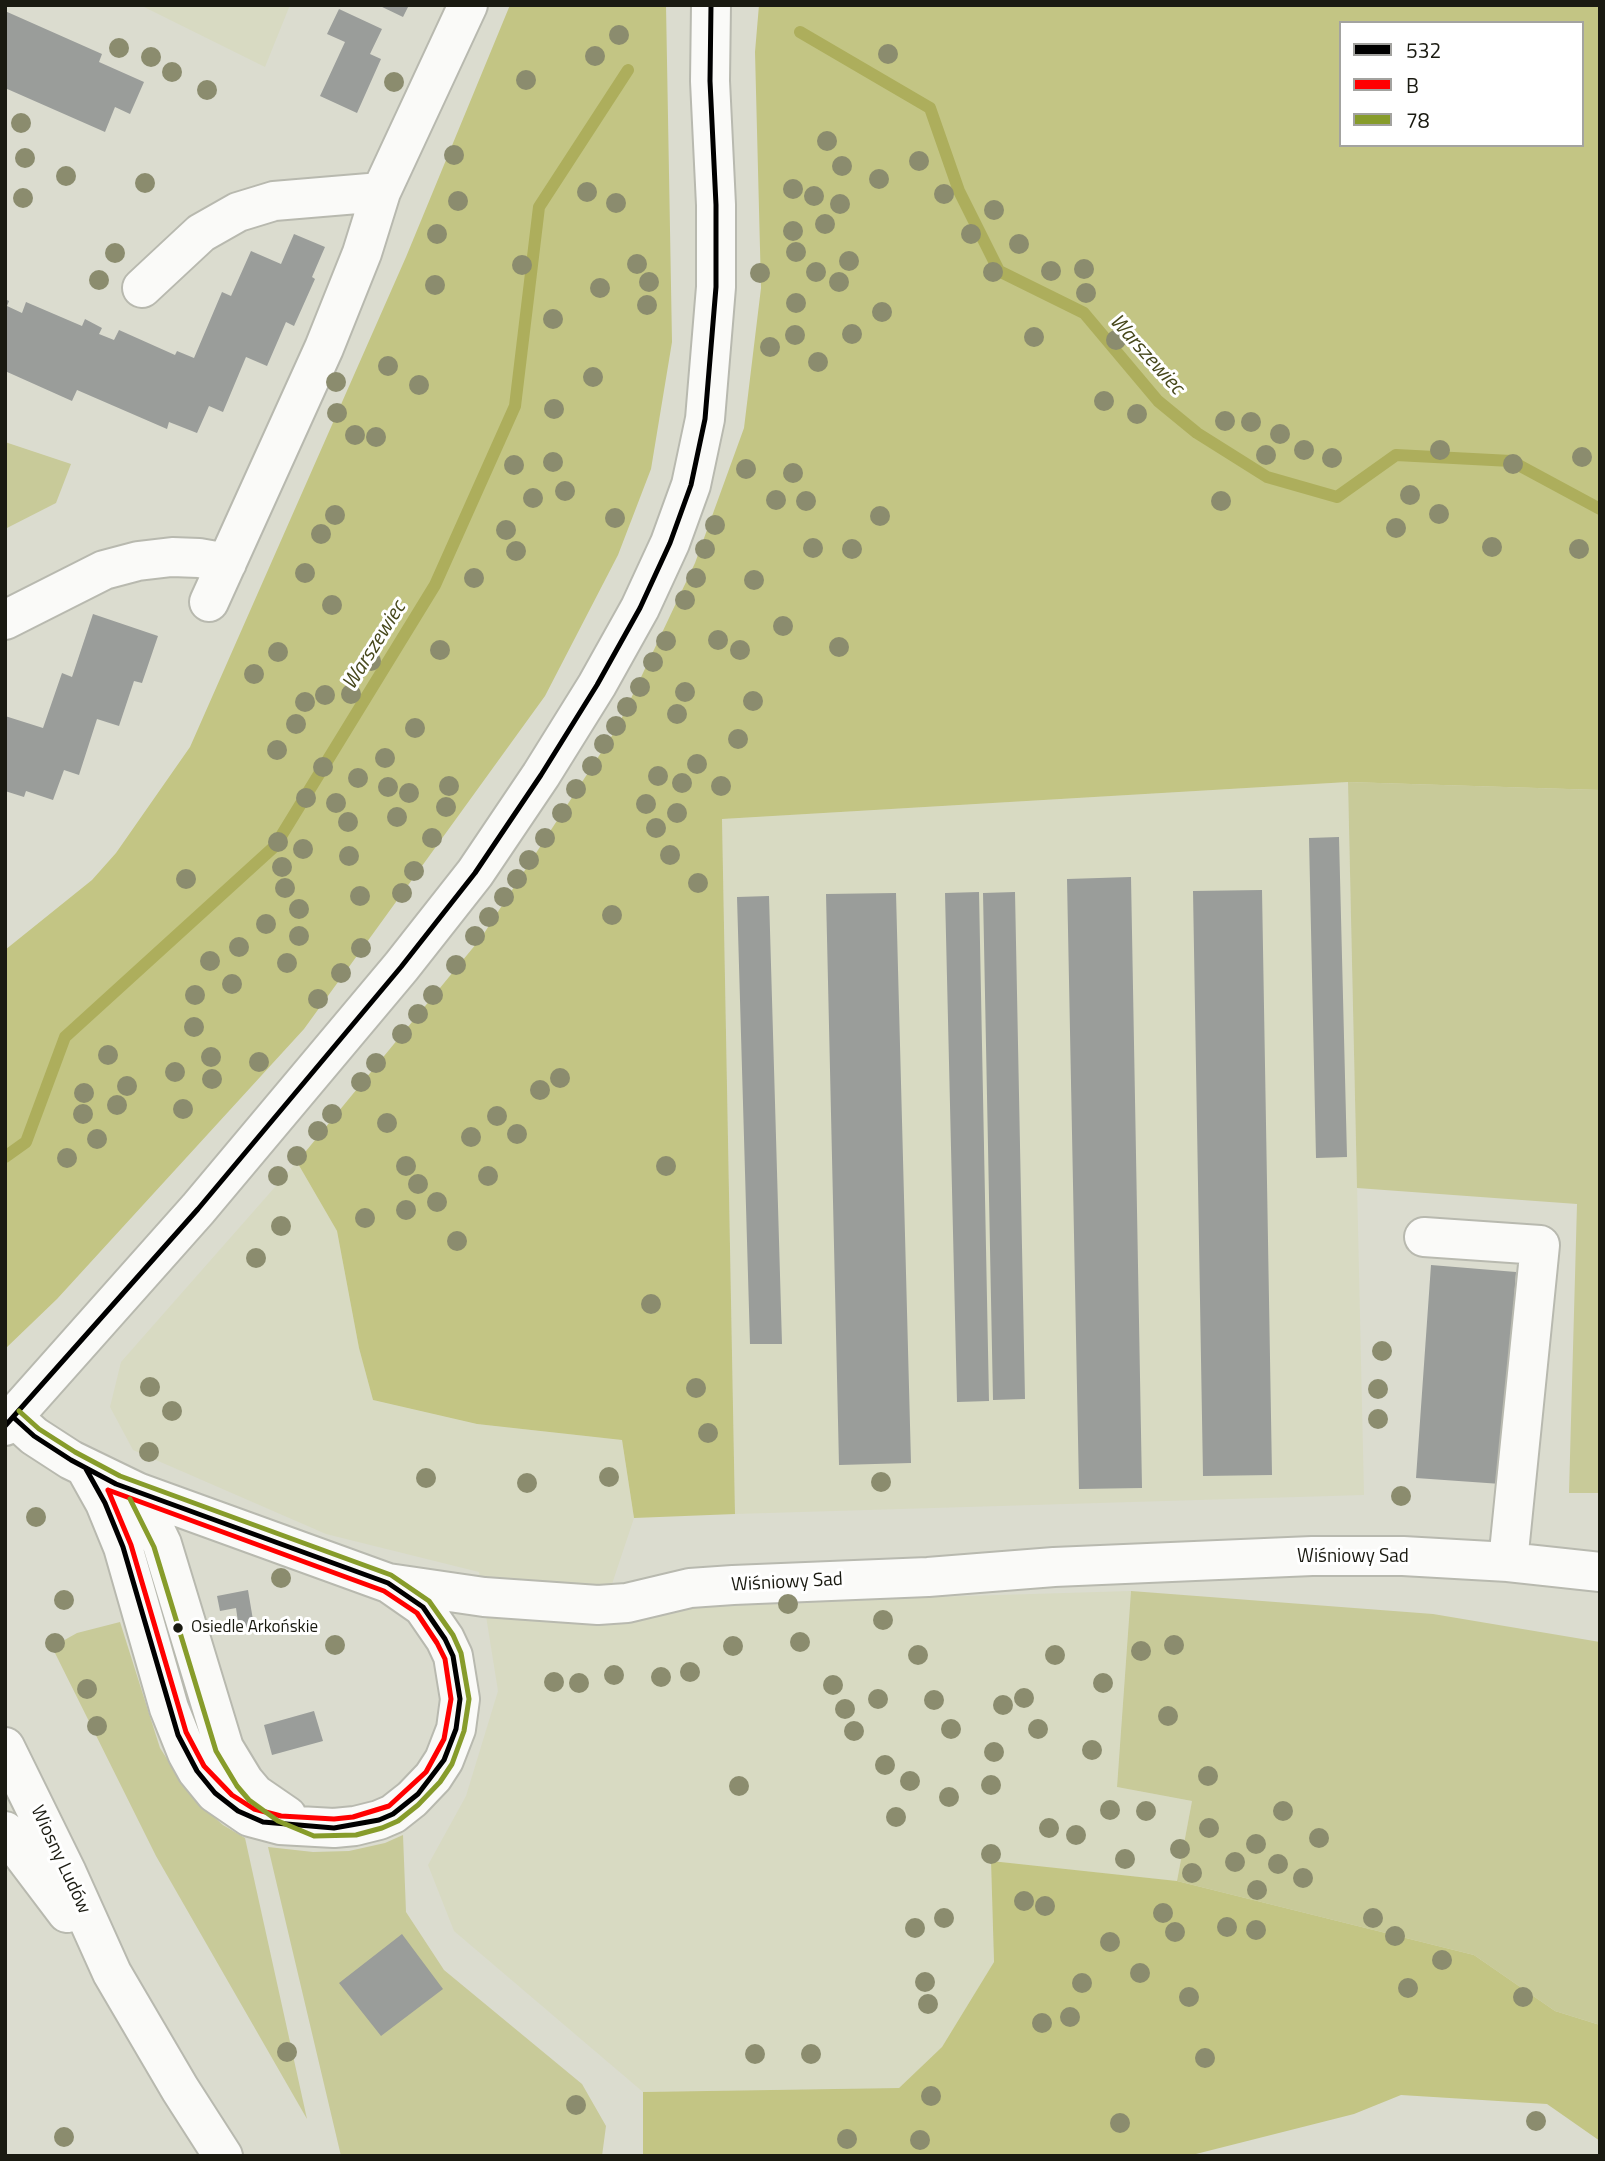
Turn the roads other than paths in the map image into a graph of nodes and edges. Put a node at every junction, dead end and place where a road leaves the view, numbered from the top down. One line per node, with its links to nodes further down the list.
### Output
1 (468, 5): 3 (street)
2 (711, 5): 9 (street)
3 (381, 192): 4 (street); 5 (street)
4 (142, 288)
5 (227, 564): 6 (street); 7 (street)
6 (209, 602)
7 (5, 620)
8 (1424, 1237): 12 (street)
9 (9, 1422): 10 (street, Wiśniowy Sad)
10 (86, 1469): 11 (street, Wiśniowy Sad); 16 (street)
11 (137, 1492): 14 (street, Wiśniowy Sad); 16 (street)
12 (1508, 1562): 13 (street, Wiśniowy Sad); 14 (street, Wiśniowy Sad)
13 (1600, 1572)
14 (388, 1583): 16 (street)
15 (5, 1747): 18 (street, Wiosny Ludów)
16 (315, 1827)
17 (5, 1831): 18 (street, Wiosny Ludów)
18 (112, 1973): 19 (street, Wiosny Ludów)
19 (223, 2156)

